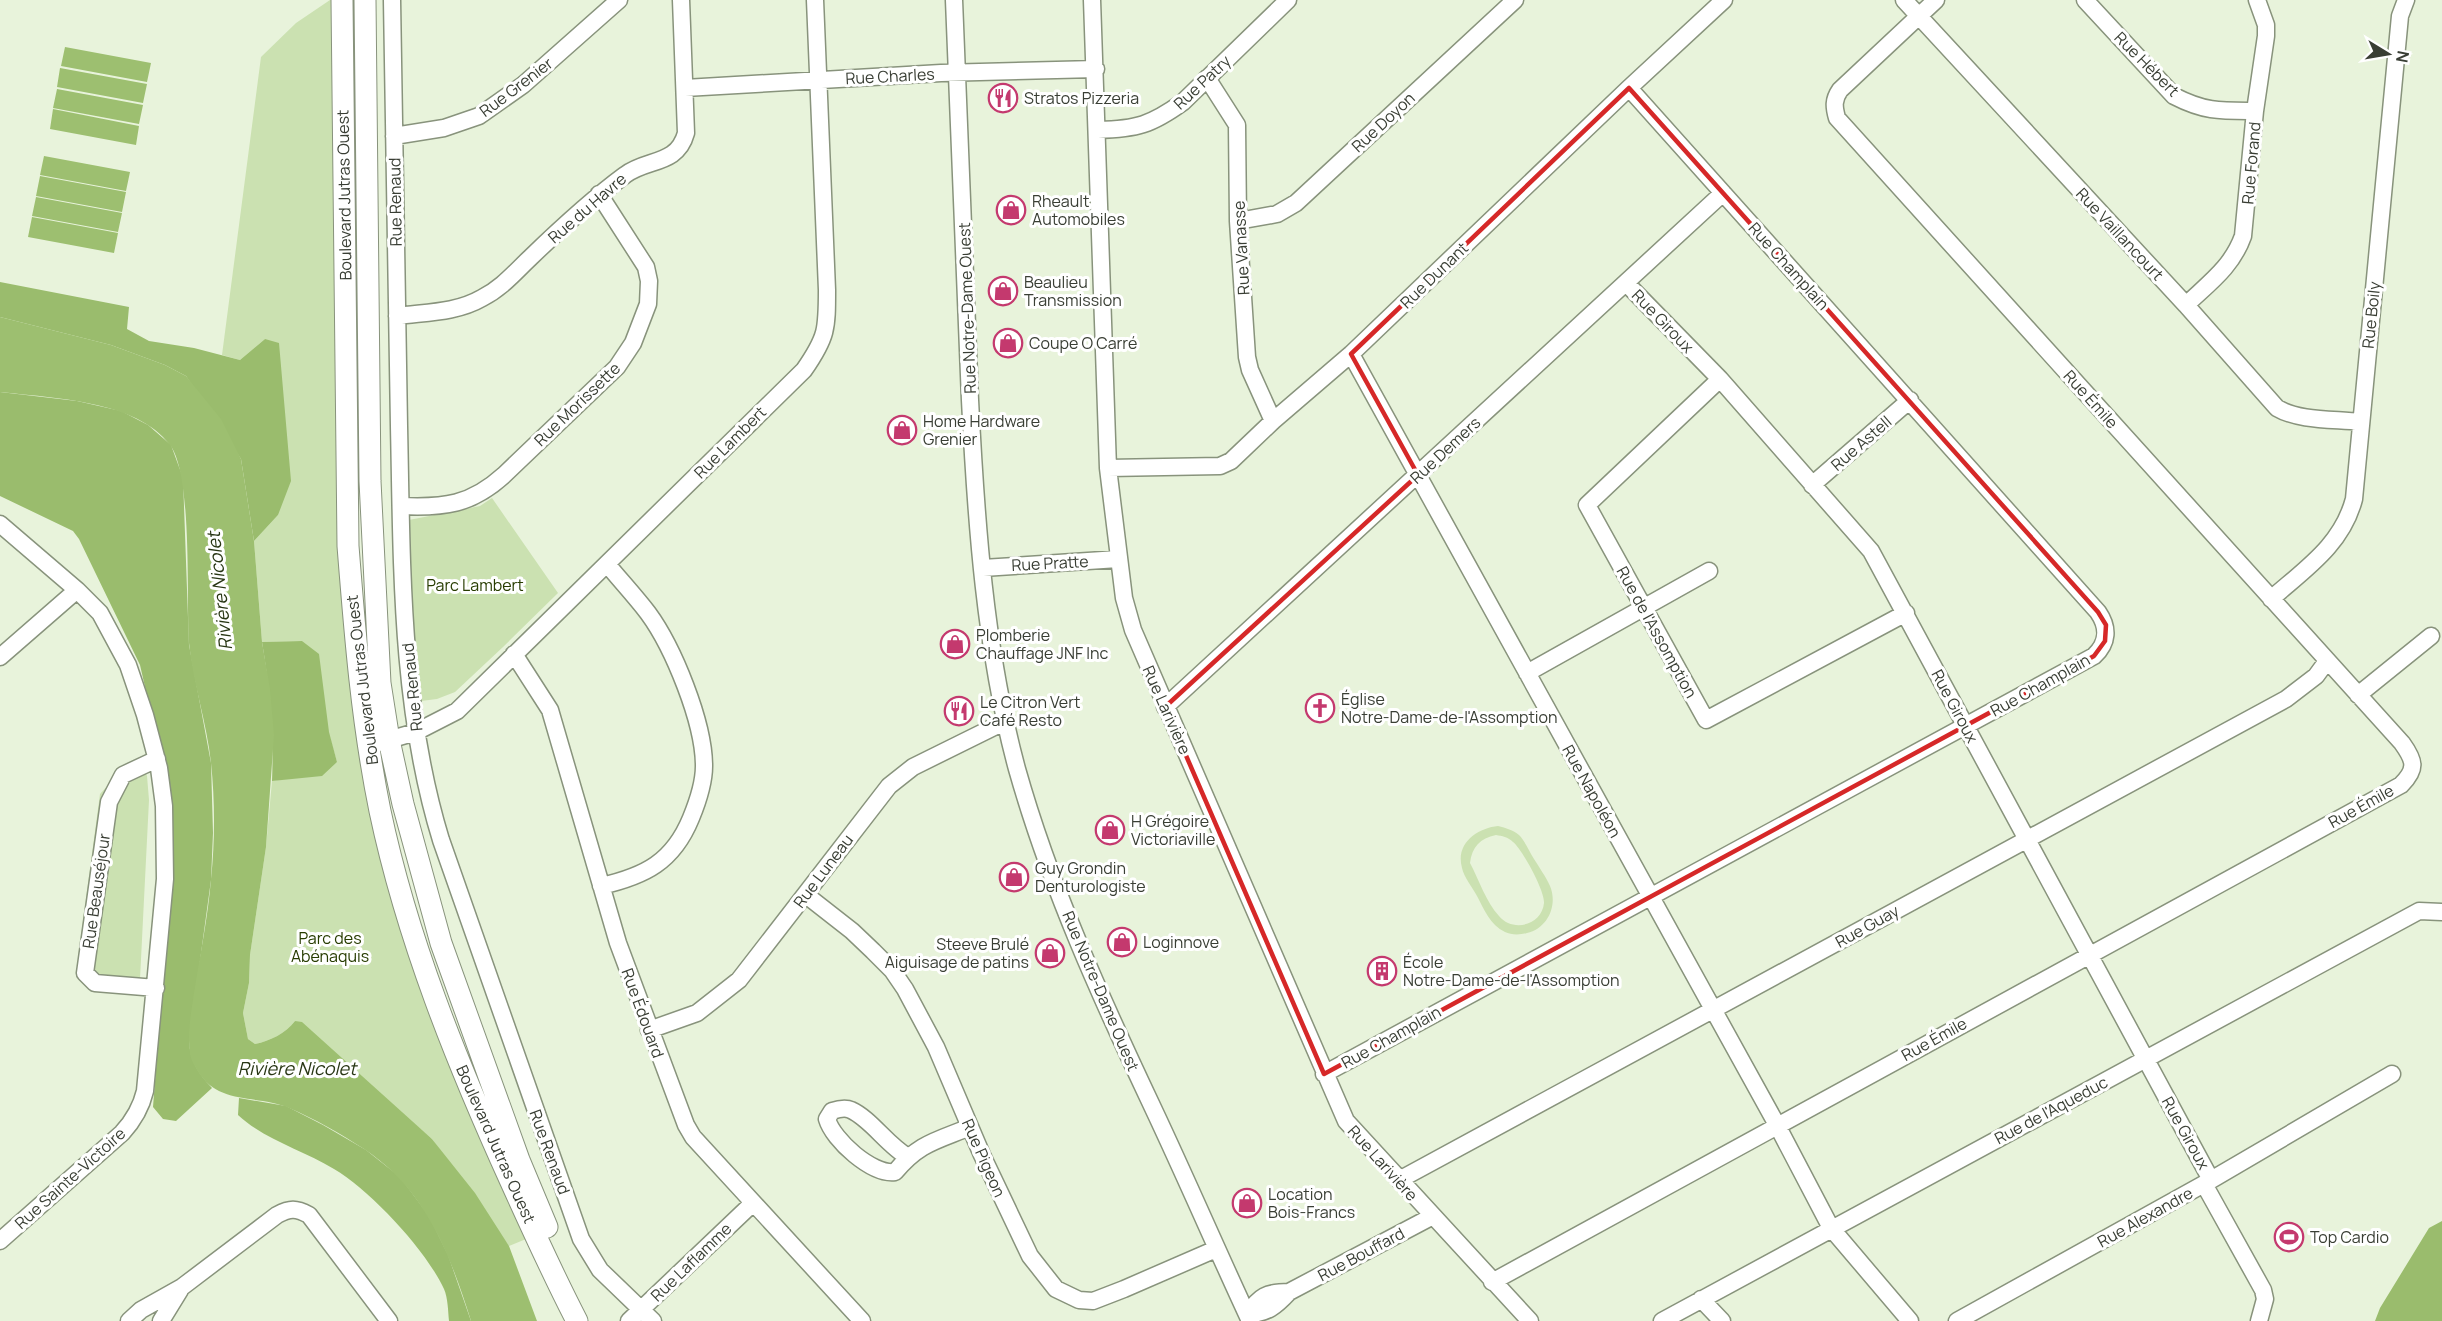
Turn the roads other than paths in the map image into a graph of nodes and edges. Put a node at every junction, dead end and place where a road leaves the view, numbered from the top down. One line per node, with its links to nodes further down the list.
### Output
1 (342, 0): 64 (main road, Boulevard Jutras Ouest)
2 (365, 0): 63 (main road, Boulevard Jutras Ouest)
3 (392, 0): 28 (street, Rue Renaud)
4 (619, 0): 28 (street, Rue Grenier)
5 (681, 0): 24 (street, Rue du Havre)
6 (815, 0): 23 (street, Rue Lambert)
7 (954, 0): 21 (street, Rue Notre-Dame Ouest)
8 (1092, 0): 20 (street, Rue Larivière)
9 (1288, 0): 22 (street, Rue Patry)
10 (1515, 0): 31 (street, Rue Doyon)
11 (1703, 0): 19 (street)
12 (1724, 0): 19 (street, Rue Dunant)
13 (1904, 0): 18 (street, Rue Vaillancourt)
14 (1936, 0): 18 (street, Rue Émile)
15 (2085, 0): 26 (street, Rue Hébert)
16 (2257, 0): 26 (street, Rue Forand)
17 (2406, 0): 39 (street, Rue Boily)
18 (1919, 16): 33 (street, Rue Vaillancourt); 50 (street, Rue Émile)
19 (1704, 18): 25 (street, Rue Dunant)
20 (1096, 69): 21 (street, Rue Charles); 27 (street, Rue Larivière)
21 (958, 72): 23 (street, Rue Charles); 47 (street, Rue Notre-Dame Ouest)
22 (1207, 78): 27 (street, Rue Patry); 31 (street, Rue Vanasse)
23 (819, 79): 24 (street, Rue Charles); 46 (street, Rue Lambert)
24 (684, 88): 30 (street, Rue du Havre)
25 (1629, 88): 29 (street, Rue Champlain); 35 (street, Rue Dunant)
26 (2255, 111): 33 (street, Rue Forand)
27 (1098, 130): 40 (street, Rue Larivière)
28 (394, 136): 34 (street, Rue Renaud)
29 (1723, 193): 32 (street, Rue Demers); 37 (street, Rue Champlain)
30 (600, 194): 34 (street, Rue du Havre); 43 (street, Rue Morissette)
31 (1238, 221): 38 (street, Rue Vanasse)
32 (1626, 282): 36 (street, Rue Giroux); 41 (street, Rue Demers)
33 (2186, 305): 39 (street, Rue Vaillancourt)
34 (397, 316): 43 (street, Rue Renaud)
35 (1351, 354): 38 (street, Rue Dunant); 41 (street, Rue Napoléon)
36 (1720, 379): 42 (street, Rue Giroux); 51 (street, Rue de l'Assomption)
37 (1910, 400): 42 (street, Rue Astell); 61 (street, Rue Champlain)
38 (1273, 421): 40 (street, Rue Dunant)
39 (2360, 422): 50 (street, Rue Boily)
40 (1108, 468): 45 (street, Rue Larivière)
41 (1418, 476): 57 (street, Rue Napoléon); 59 (street, Rue Demers)
42 (1812, 485): 52 (street, Rue Giroux)
43 (401, 506): 62 (street, Rue Renaud)
44 (0, 524): 49 (street)
45 (1118, 559): 47 (street, Rue Pratte); 59 (street, Rue Larivière)
46 (607, 564): 54 (street, Rue Lambert); 67 (street)
47 (982, 568): 60 (street, Rue Notre-Dame Ouest)
48 (1710, 571): 51 (street)
49 (77, 590): 55 (street); 65 (street)
50 (2271, 599): 56 (street, Rue Émile)
51 (1644, 608): 52 (street, Rue de l'Assomption); 57 (street)
52 (1906, 613): 61 (street, Rue Giroux)
53 (2431, 636): 58 (street)
54 (514, 654): 62 (street, Rue Lambert); 67 (street, Rue Édouard)
55 (0, 657)
56 (2327, 661): 58 (street, Rue Émile); 66 (street, Rue Guay)
57 (1527, 673): 69 (street, Rue Napoléon)
58 (2358, 695): 71 (street, Rue Émile)
59 (1166, 707): 76 (street, Rue Larivière)
60 (1006, 721): 68 (street, Rue Luneau); 87 (street, Rue Notre-Dame Ouest)
61 (1965, 726): 66 (street, Rue Giroux); 69 (street, Rue Champlain)
62 (416, 732): 63 (street, Rue Lambert); 91 (street, Rue Renaud)
63 (389, 740): 64 (street, Rue Lambert); 96 (main road, Boulevard Jutras Ouest)
64 (368, 745): 96 (main road, Boulevard Jutras Ouest)
65 (157, 759): 72 (street); 72 (street, Rue Beauséjour)
66 (2027, 839): 71 (street, Rue Giroux); 73 (street, Rue Guay)
67 (601, 886): 74 (street, Rue Édouard)
68 (806, 895): 74 (street, Rue Luneau); 79 (street, Rue Pigeon)
69 (1650, 896): 73 (street, Rue Napoléon); 76 (street, Rue Champlain)
70 (2442, 912): 75 (street, Rue de l'Aqueduc)
71 (2089, 954): 75 (street, Rue Giroux); 78 (street, Rue Émile)
72 (156, 988): 86 (street, Rue Sainte-Victoire)
73 (1713, 1010): 78 (street, Rue Napoléon); 81 (street, Rue Guay)
74 (649, 1030): 83 (street, Rue Édouard)
75 (2145, 1060): 82 (street, Rue Giroux); 85 (street, Rue de l'Aqueduc)
76 (1324, 1074): 81 (street, Rue Larivière)
77 (2392, 1074): 82 (street, Rue Alexandre)
78 (1777, 1125): 85 (street, Rue Napoléon); 88 (street, Rue Émile)
79 (970, 1127): 80 (street); 87 (street, Rue Pigeon)
80 (908, 1157): 80 (street)
81 (1398, 1180): 84 (street, Rue Larivière)
82 (2208, 1182): 102 (street, Rue Alexandre); 103 (street, Rue Giroux)
83 (753, 1203): 91 (street, Rue Laflamme); 97 (street, Rue Édouard)
84 (1432, 1216): 88 (street, Rue Larivière); 92 (street, Rue Bouffard)
85 (1831, 1228): 90 (street, Rue de l'Aqueduc); 101 (street, Rue Napoléon)
86 (0, 1240)
87 (1216, 1249): 92 (street, Rue Notre-Dame Ouest)
88 (1491, 1282): 98 (street, Rue Larivière)
89 (182, 1287): 93 (street); 94 (street); 95 (street)
90 (1701, 1299): 99 (street, Rue de l'Aqueduc); 100 (street)
91 (641, 1318)
92 (1248, 1318)
93 (129, 1321)
94 (161, 1321)
95 (388, 1321)
96 (577, 1321)
97 (862, 1321)
98 (1530, 1321)
99 (1662, 1321)
100 (1722, 1321)
101 (1910, 1321)
102 (1957, 1321)
103 (2259, 1321)

